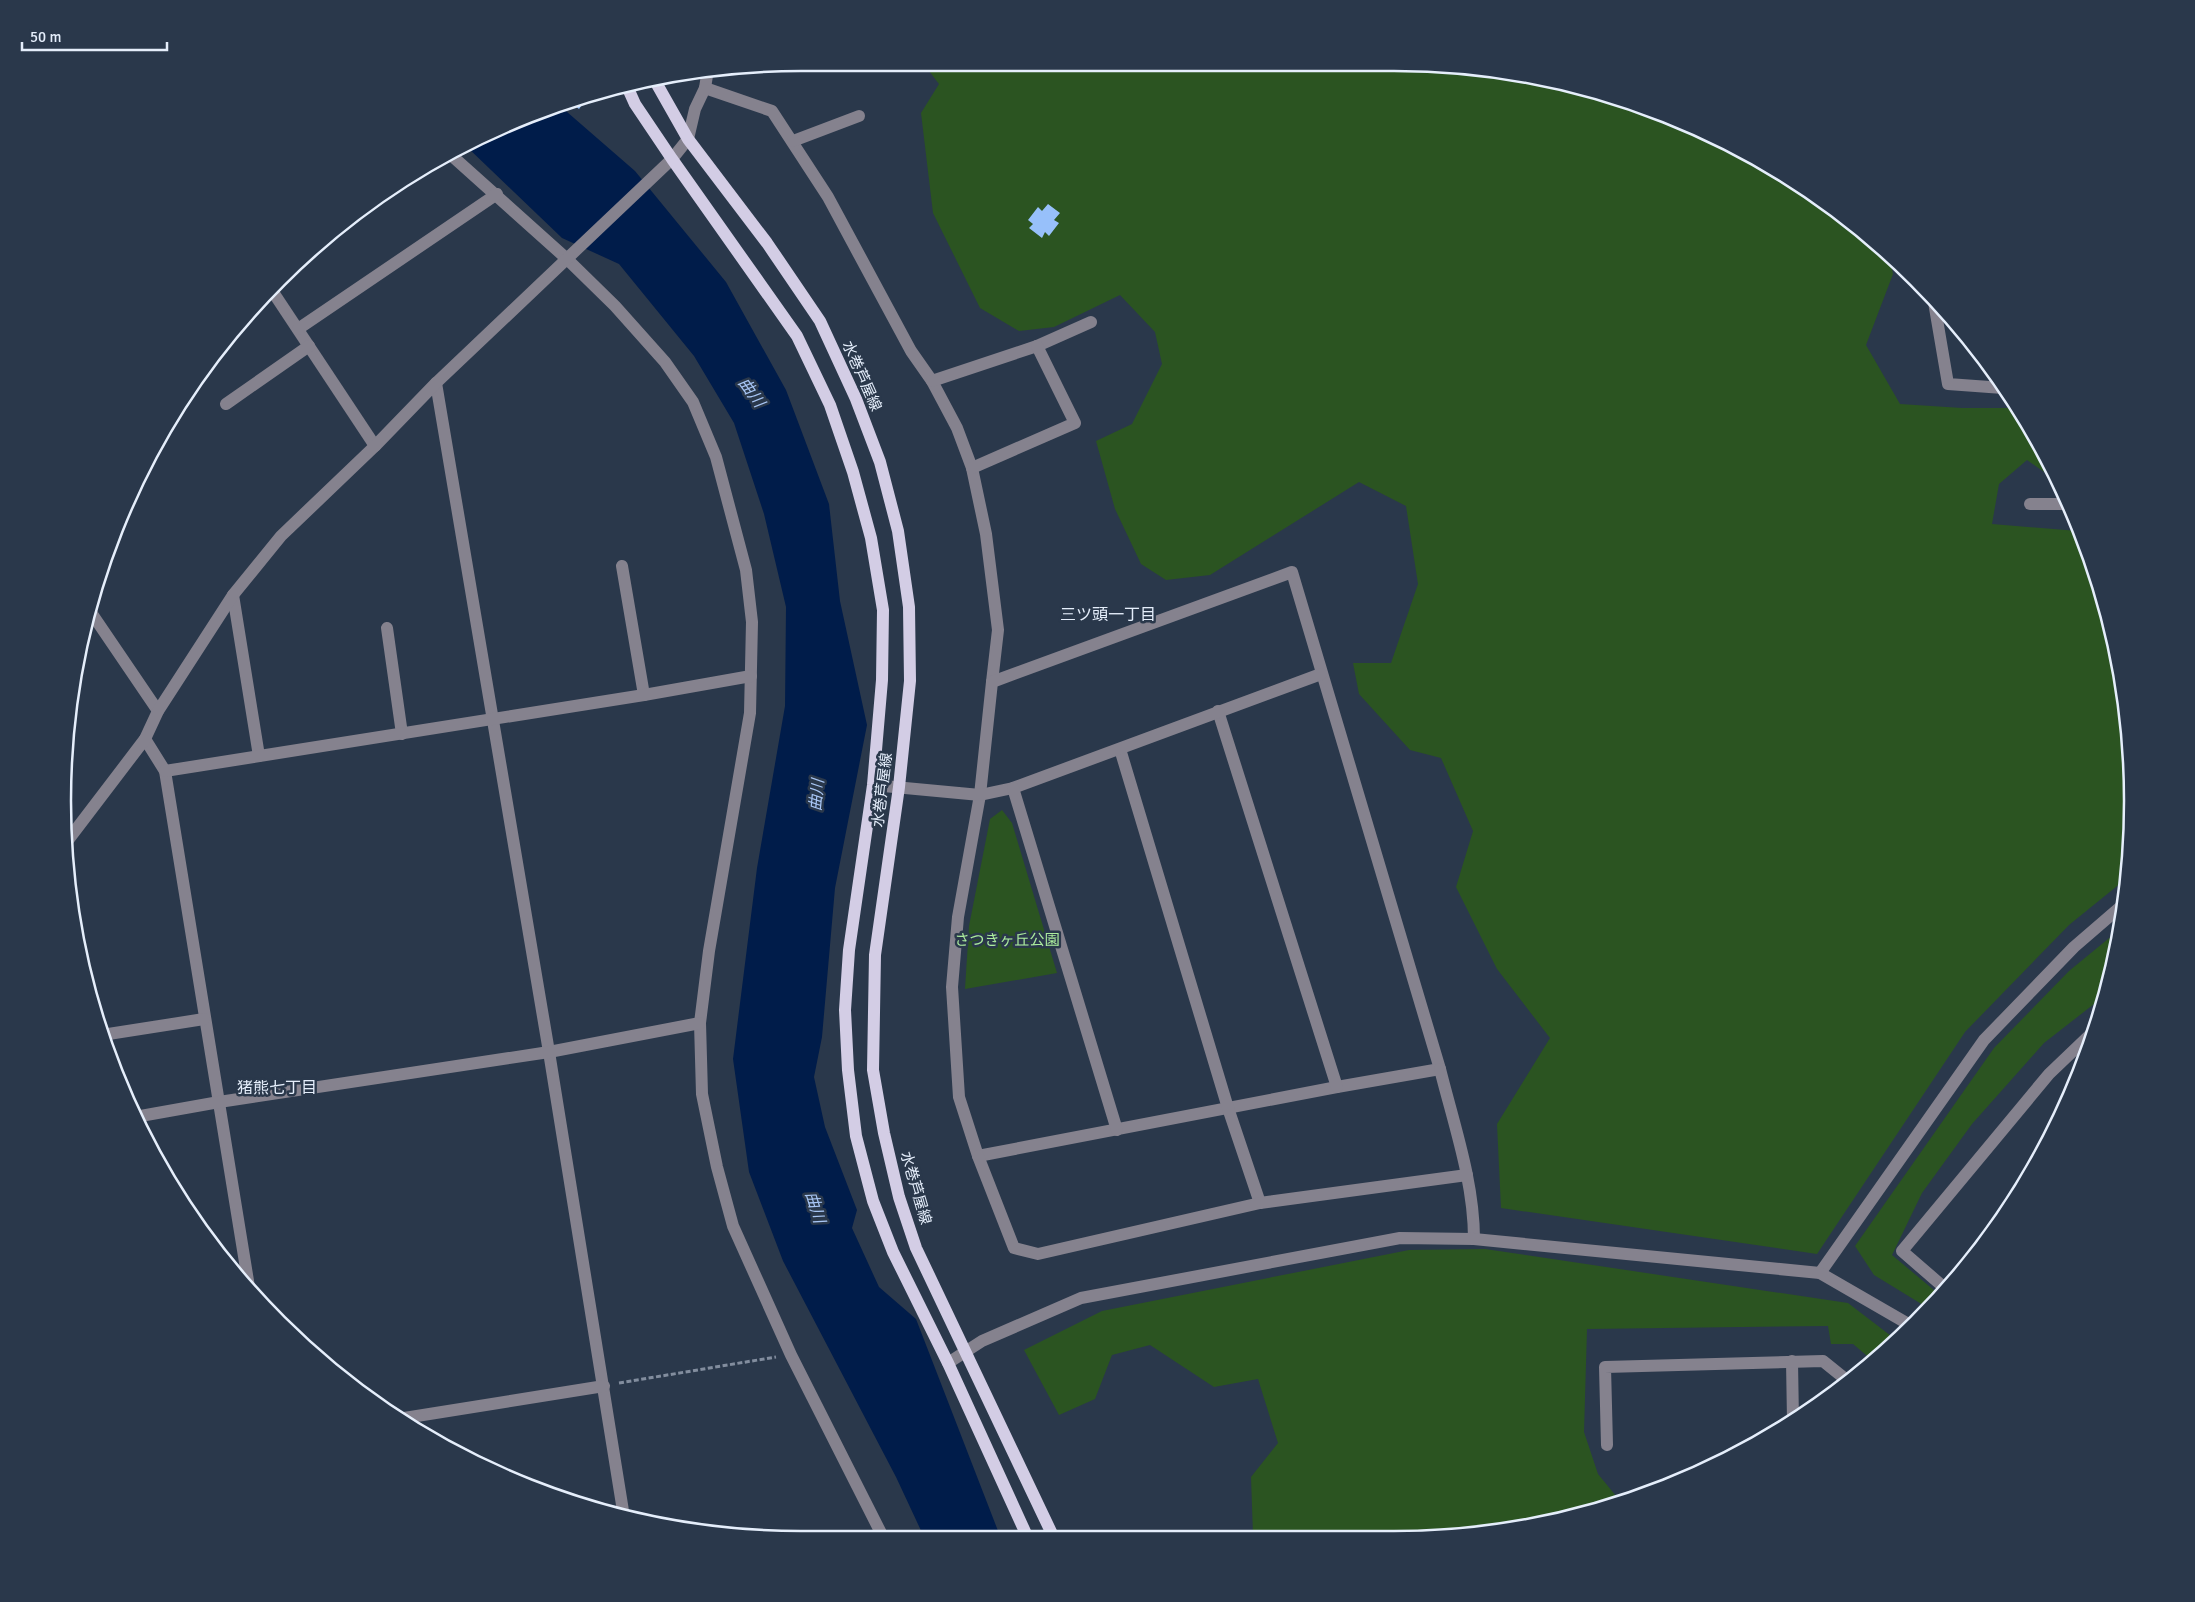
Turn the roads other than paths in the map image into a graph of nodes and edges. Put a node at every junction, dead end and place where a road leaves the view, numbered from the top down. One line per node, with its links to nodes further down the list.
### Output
1 (707, 77): 3 (street)
2 (658, 85): 6 (main road, 水巻芦屋線)
3 (705, 88): 6 (street); 7 (street)
4 (630, 92): 9 (main road, 水巻芦屋線)
5 (859, 116): 7 (street)
6 (688, 139): 9 (street); 43 (main road, 水巻芦屋線)
7 (793, 141): 18 (street)
8 (455, 159): 10 (street)
9 (672, 159): 11 (street); 42 (main road, 水巻芦屋線)
10 (497, 194): 11 (street); 15 (street)
11 (570, 256): 19 (street); 31 (street)
12 (275, 295): 15 (street)
13 (1936, 312): 20 (street)
14 (1091, 322): 17 (street)
15 (298, 329): 16 (street)
16 (309, 346): 21 (street); 22 (street)
17 (1037, 346): 18 (street); 23 (street)
18 (932, 382): 23 (street)
19 (436, 383): 22 (street); 36 (street)
20 (1995, 387)
21 (226, 404)
22 (375, 446): 27 (street)
23 (972, 468): 32 (street)
24 (2030, 504): 25 (street)
25 (2060, 504)
26 (622, 566): 33 (street)
27 (233, 595): 34 (street); 40 (street)
28 (95, 618): 34 (street)
29 (386, 628): 37 (street)
30 (1321, 674): 32 (street); 35 (street); 53 (street)
31 (751, 676): 33 (street); 49 (street)
32 (992, 682): 45 (street)
33 (644, 695): 36 (street)
34 (158, 711): 38 (street)
35 (1218, 711): 39 (street); 54 (street)
36 (494, 718): 37 (street); 52 (street)
37 (402, 734): 40 (street)
38 (145, 739): 41 (street); 46 (street)
39 (1120, 749): 44 (street); 56 (street)
40 (259, 756): 41 (street)
41 (165, 771): 48 (street)
42 (873, 785): 43 (street); 69 (main road, 水巻芦屋線)
43 (899, 788): 45 (street); 67 (main road, 水巻芦屋線)
44 (1013, 788): 45 (street); 58 (street)
45 (980, 795): 59 (street)
46 (72, 834)
47 (2115, 911): 63 (street)
48 (204, 1019): 50 (street); 55 (street)
49 (700, 1023): 52 (street); 76 (street)
50 (109, 1034)
51 (2083, 1042): 65 (street)
52 (549, 1052): 55 (street); 71 (street)
53 (1440, 1069): 54 (street); 60 (street)
54 (1337, 1087): 56 (street)
55 (219, 1102): 57 (street); 64 (street)
56 (1228, 1108): 58 (street); 61 (street)
57 (143, 1116)
58 (1116, 1130): 59 (street)
59 (978, 1156): 61 (street)
60 (1466, 1175): 61 (street); 62 (street)
61 (1260, 1203)
62 (1474, 1239): 63 (street); 67 (street)
63 (1820, 1273): 66 (street)
64 (247, 1276)
65 (1941, 1284)
66 (1905, 1322)
67 (965, 1352): 69 (street); 78 (main road, 水巻芦屋線)
68 (1792, 1361): 70 (street); 72 (street); 74 (street)
69 (948, 1363): 77 (main road, 水巻芦屋線)
70 (1842, 1377)
71 (604, 1386): 73 (street); 75 (street)
72 (1793, 1412)
73 (412, 1418)
74 (1607, 1445)
75 (623, 1509)
76 (880, 1531)
77 (1025, 1531)
78 (1050, 1531)

